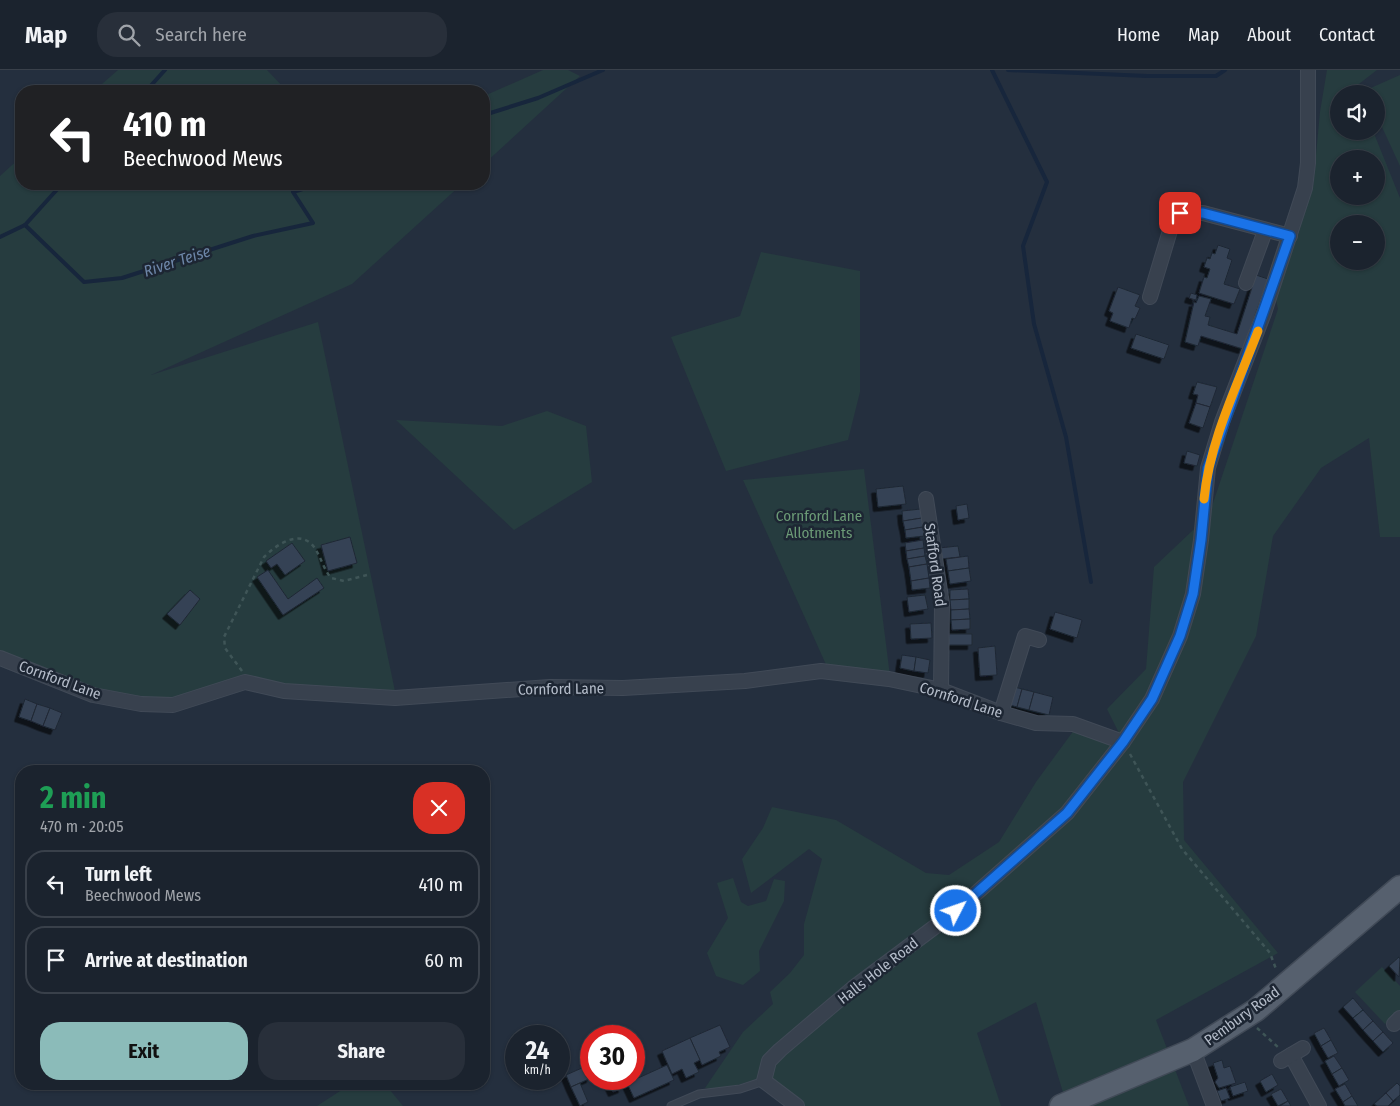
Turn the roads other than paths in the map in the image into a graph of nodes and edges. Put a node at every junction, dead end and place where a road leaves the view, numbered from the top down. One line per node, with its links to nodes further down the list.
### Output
1 (1308, 70): 3 (street, Halls Hole Road)
2 (1265, 230): 3 (street); 4 (street); 5 (street)
3 (1290, 236): 11 (street, Halls Hole Road)
4 (1246, 283)
5 (1150, 297)
6 (926, 499): 9 (street, Stafford Road)
7 (1039, 640): 10 (street)
8 (0, 658): 9 (street, Cornford Lane)
9 (941, 690): 10 (street, Cornford Lane)
10 (1001, 713): 11 (street, Cornford Lane)
11 (1123, 742): 15 (street, Halls Hole Road)
12 (1400, 887): 14 (main road, Pembury Road)
13 (1304, 1048): 20 (street)
14 (1193, 1050): 18 (main road, Pembury Road); 19 (street)
15 (764, 1081): 16 (lane); 17 (street)
16 (671, 1106)
17 (797, 1106)
18 (1061, 1106)
19 (1214, 1106)
20 (1319, 1106)

